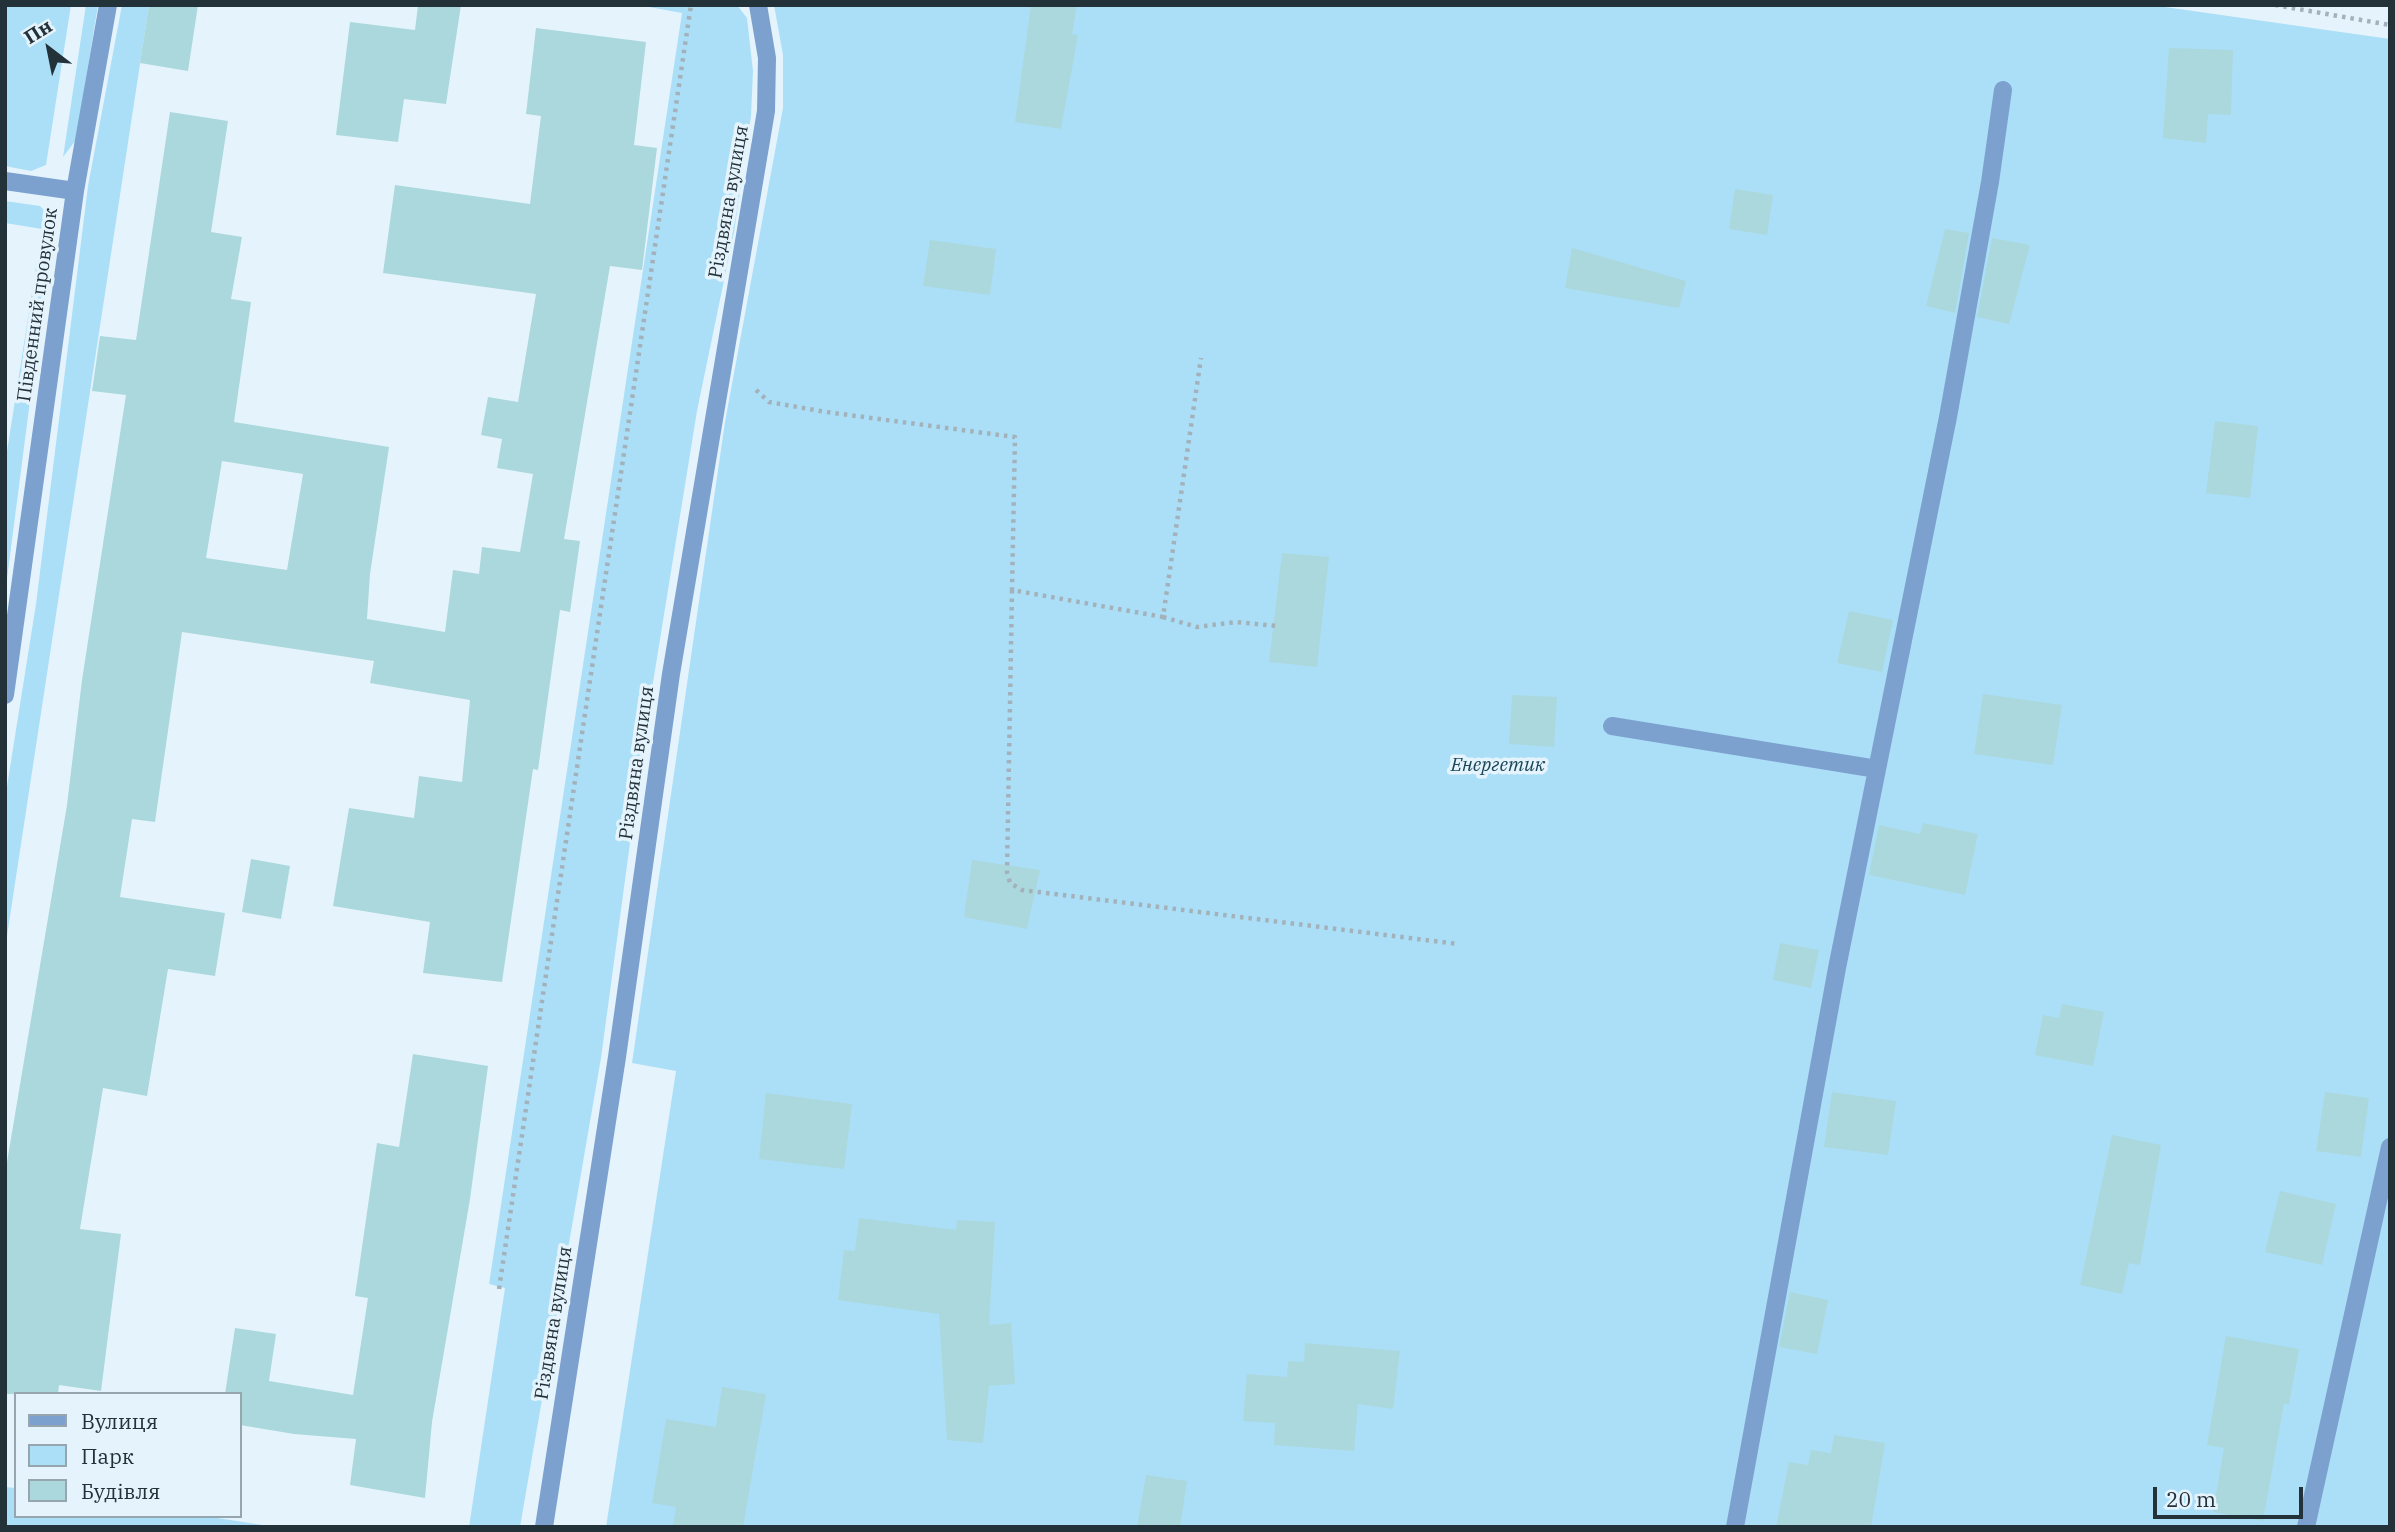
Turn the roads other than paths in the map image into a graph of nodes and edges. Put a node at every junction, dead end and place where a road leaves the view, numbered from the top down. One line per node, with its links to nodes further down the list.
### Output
1 (108, 5): 5 (street, Південний провулок)
2 (758, 5): 10 (street, Різдвяна вулиця)
3 (2003, 90): 8 (street)
4 (5, 181): 5 (street)
5 (75, 191): 6 (street, Південний провулок)
6 (5, 695)
7 (1612, 726): 8 (street)
8 (1877, 769): 11 (street)
9 (2390, 1147): 12 (street)
10 (544, 1527)
11 (1735, 1527)
12 (2306, 1527)

